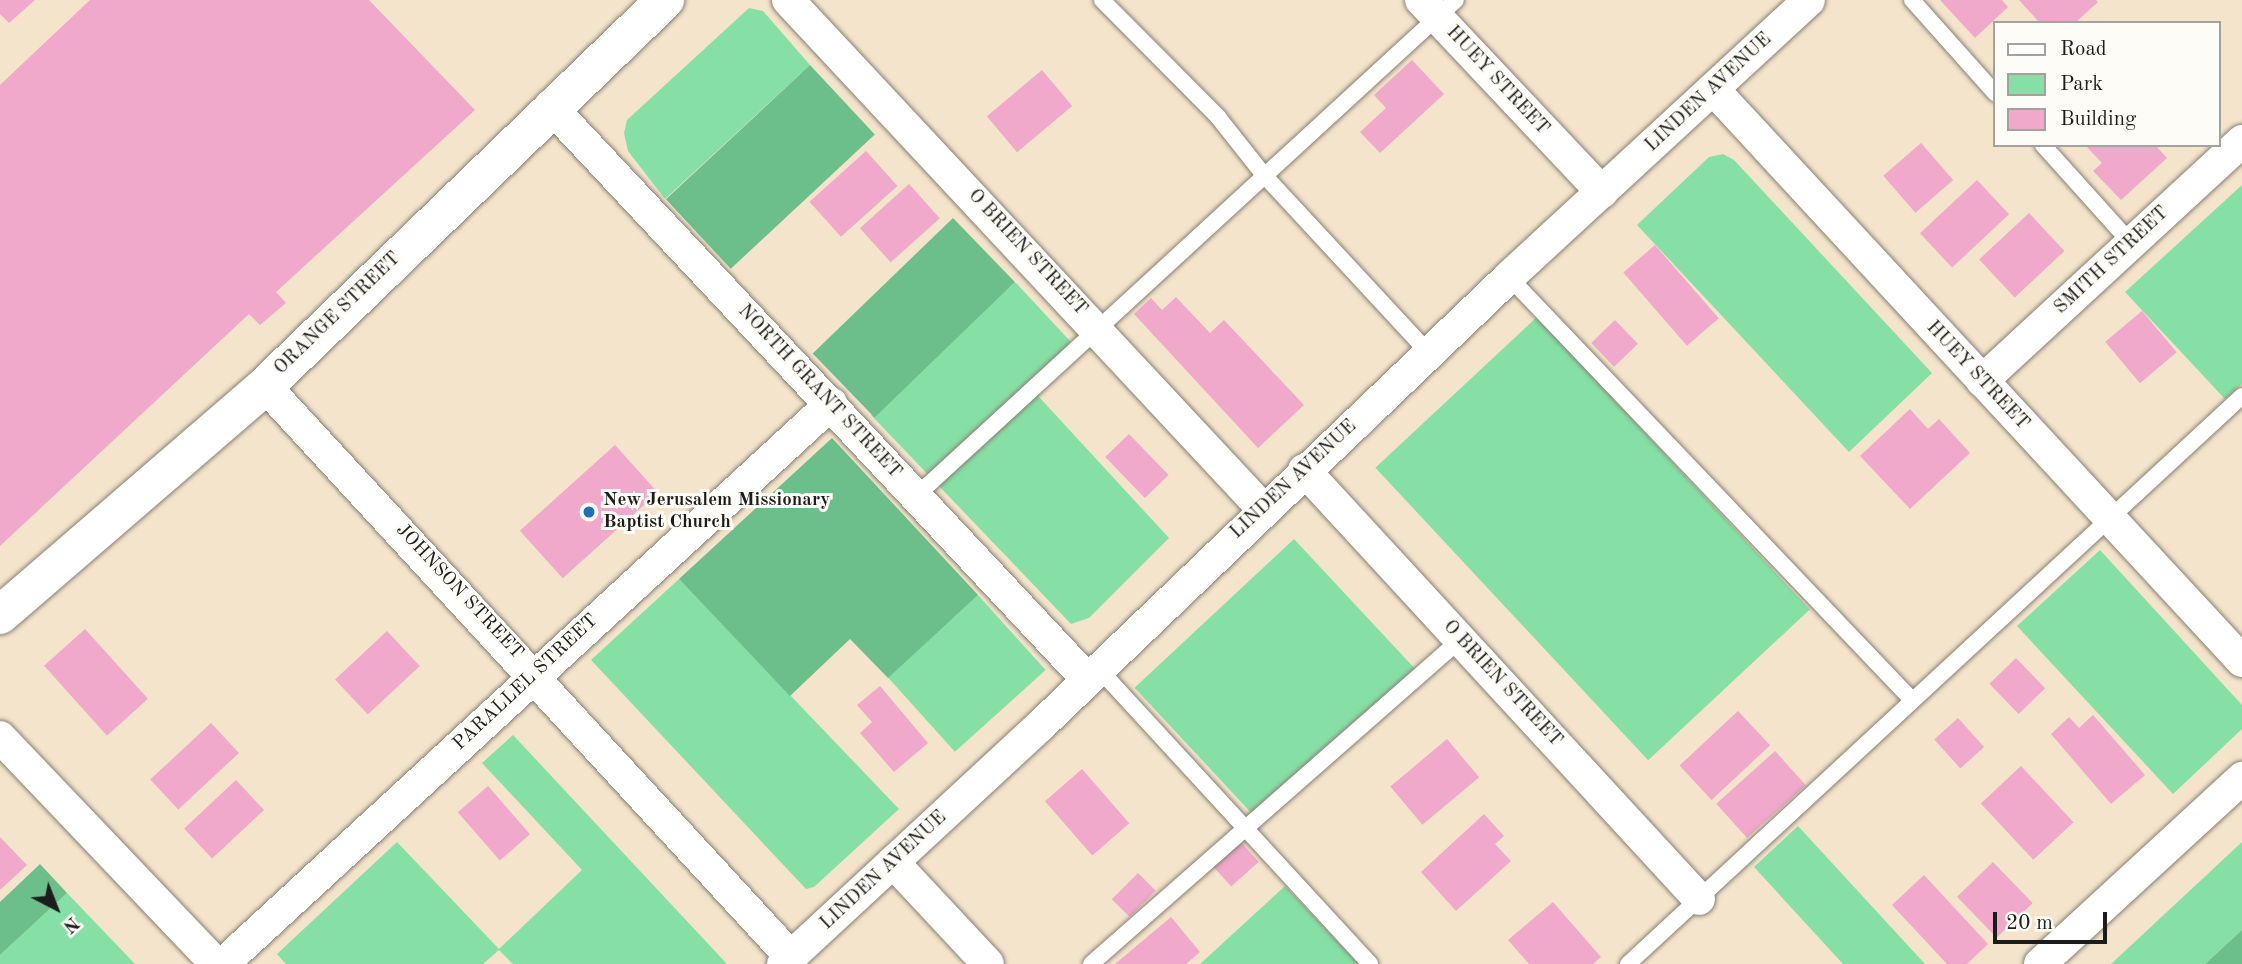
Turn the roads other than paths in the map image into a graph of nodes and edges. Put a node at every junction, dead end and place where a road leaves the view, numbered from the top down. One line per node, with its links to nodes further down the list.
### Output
1 (665, 0): 9 (street, ORANGE STREET)
2 (788, 0): 16 (street, O BRIEN STREET)
3 (1102, 0): 12 (lane)
4 (1810, 0): 7 (street, LINDEN AVENUE)
5 (1912, 0): 8 (lane)
6 (1438, 6): 12 (lane); 13 (street, HUEY STREET)
7 (1713, 89): 13 (street, LINDEN AVENUE); 18 (street, HUEY STREET)
8 (1994, 92)
9 (550, 106): 19 (street, ORANGE STREET); 21 (street, NORTH GRANT STREET)
10 (2242, 141): 14 (street, SMITH STREET)
11 (2045, 147): 14 (lane)
12 (1263, 174): 16 (lane); 17 (lane)
13 (1602, 192): 15 (street, LINDEN AVENUE)
14 (2131, 243): 18 (street, SMITH STREET)
15 (1509, 277): 17 (street, LINDEN AVENUE); 31 (lane)
16 (1097, 328): 23 (lane); 24 (street, O BRIEN STREET)
17 (1429, 353): 22 (street, LINDEN AVENUE)
18 (1982, 381): 25 (street, HUEY STREET)
19 (265, 386): 26 (street, ORANGE STREET); 30 (street, JOHNSON STREET)
20 (2242, 396): 25 (lane)
21 (831, 404): 23 (street, NORTH GRANT STREET); 30 (street, PARALLEL STREET)
22 (1304, 470): 24 (street, LINDEN AVENUE); 27 (street, O BRIEN STREET)
23 (916, 496): 29 (street, NORTH GRANT STREET)
24 (1263, 509): 29 (street, LINDEN AVENUE)
25 (2108, 518): 28 (street, HUEY STREET); 31 (lane)
26 (0, 615)
27 (1461, 639): 34 (lane); 36 (street, O BRIEN STREET)
28 (2242, 661)
29 (1092, 673): 34 (lane); 35 (street, LINDEN AVENUE)
30 (535, 674): 37 (street, JOHNSON STREET); 39 (street, PARALLEL STREET)
31 (1912, 700): 36 (lane)
32 (0, 737): 38 (street)
33 (2242, 778): 44 (street)
34 (1245, 827): 41 (lane); 42 (lane)
35 (893, 862): 37 (street, LINDEN AVENUE); 40 (street)
36 (1699, 899): 43 (lane)
37 (787, 960)
38 (216, 964)
39 (223, 964)
40 (988, 964)
41 (1091, 964)
42 (1370, 964)
43 (1628, 964)
44 (2040, 964)

